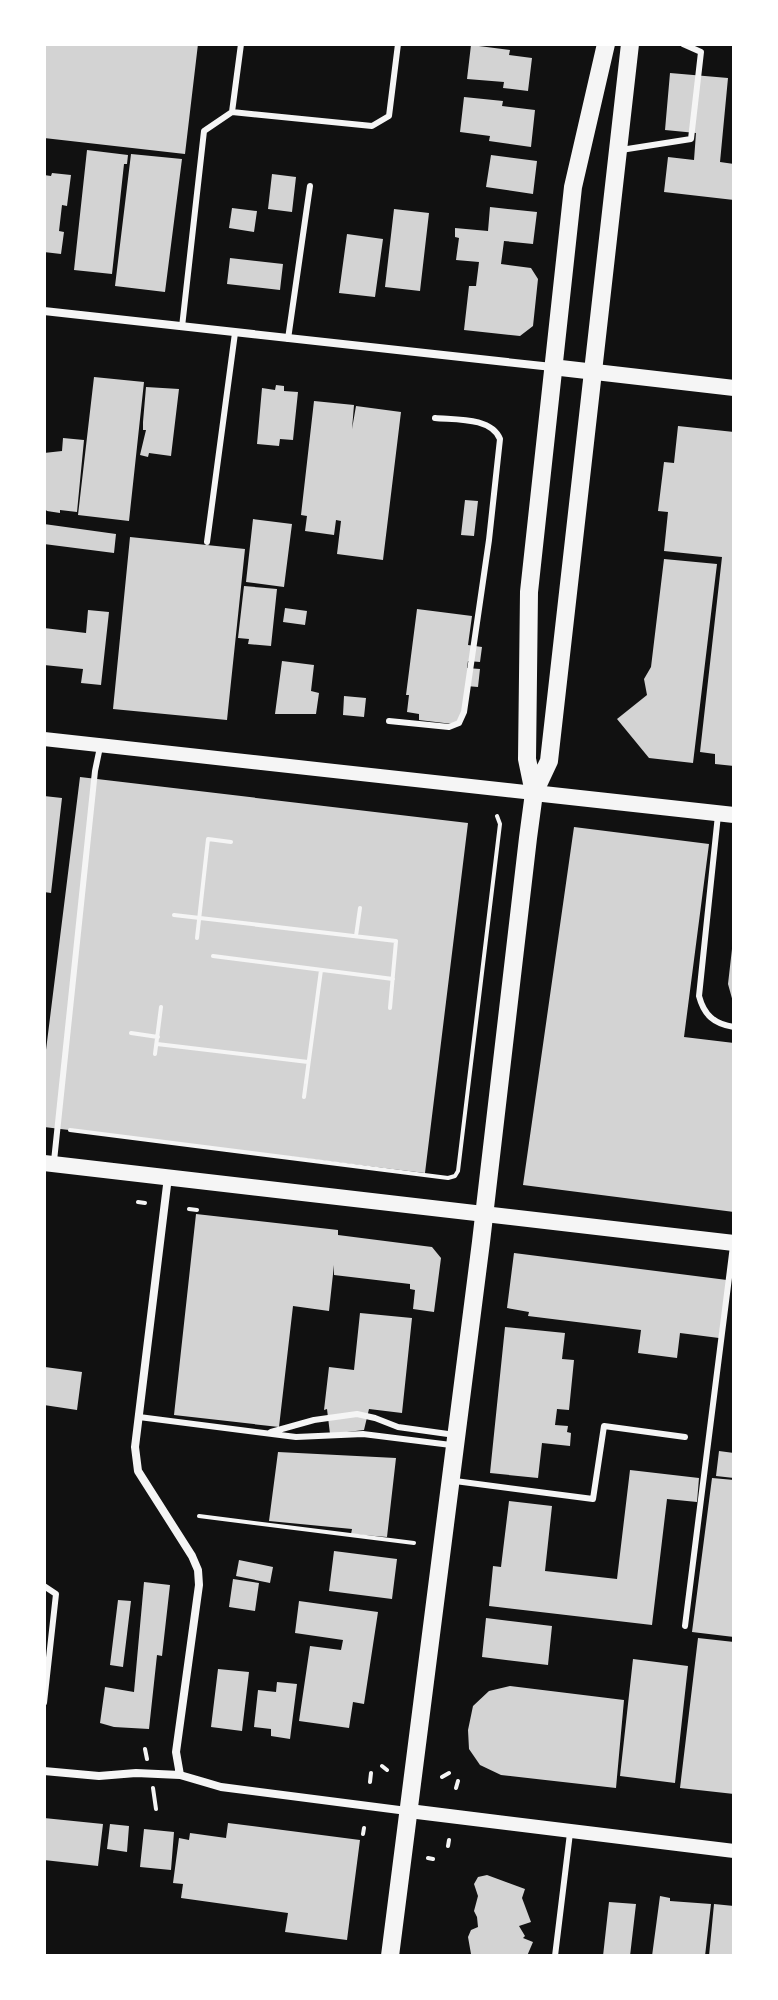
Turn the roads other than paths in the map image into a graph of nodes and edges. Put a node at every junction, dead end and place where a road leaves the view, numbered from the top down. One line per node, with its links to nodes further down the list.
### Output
1 (241, 44): 6 (lane)
2 (398, 44): 6 (lane)
3 (606, 44): 13 (main road)
4 (630, 44): 7 (main road)
5 (683, 44): 7 (lane)
6 (232, 112): 10 (lane)
7 (617, 150): 14 (main road)
8 (310, 186): 12 (lane)
9 (44, 311): 10 (street)
10 (182, 327): 11 (street)
11 (235, 333): 12 (street); 17 (lane)
12 (288, 339): 13 (street)
13 (552, 367): 14 (main road); 21 (main road)
14 (595, 371): 15 (main road); 21 (main road)
15 (734, 388)
16 (435, 418): 18 (lane)
17 (207, 542)
18 (389, 721)
19 (44, 739): 20 (street)
20 (100, 747): 21 (street); 24 (lane)
21 (534, 793): 22 (main road); 26 (main road)
22 (726, 814): 23 (lane)
23 (734, 1027)
24 (49, 1163): 25 (main road)
25 (168, 1176): 26 (main road); 28 (street)
26 (484, 1213): 27 (main road); 31 (main road)
27 (734, 1243): 34 (lane)
28 (139, 1417): 29 (lane); 37 (street)
29 (255, 1433): 31 (lane); 31 (lane)
30 (685, 1437): 32 (lane)
31 (456, 1440): 32 (main road)
32 (451, 1480): 38 (main road)
33 (44, 1586): 35 (lane)
34 (685, 1626)
35 (44, 1703)
36 (44, 1771): 37 (street)
37 (180, 1775): 38 (street)
38 (409, 1811): 39 (street); 41 (main road)
39 (570, 1831): 40 (street); 42 (lane)
40 (734, 1851)
41 (390, 1956)
42 (555, 1956)

